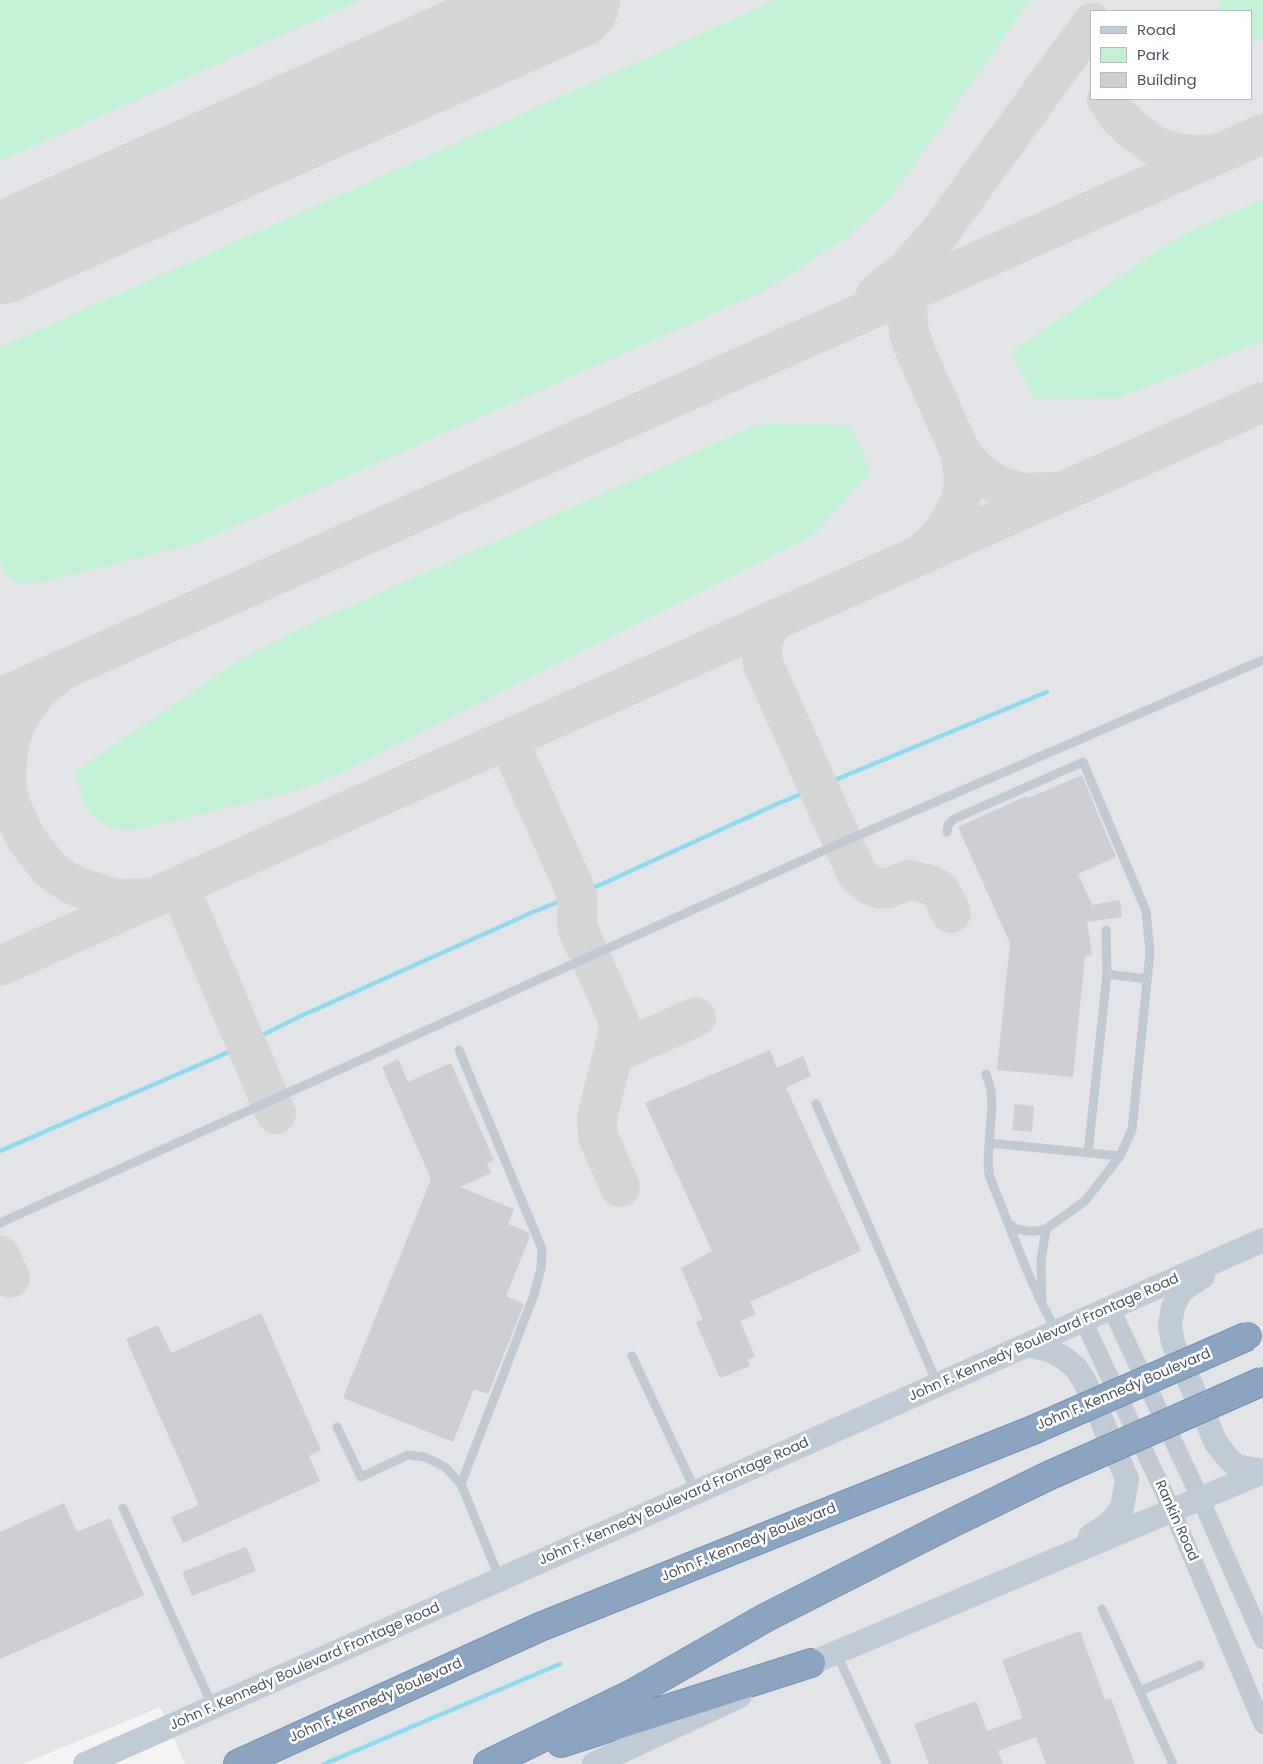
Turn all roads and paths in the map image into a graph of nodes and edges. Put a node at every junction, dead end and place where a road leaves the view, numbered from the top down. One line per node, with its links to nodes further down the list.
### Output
1 (1263, 660): 12 (lane)
2 (947, 832): 5 (lane)
3 (1106, 930): 4 (lane)
4 (1107, 974): 5 (lane); 10 (lane)
5 (1147, 979): 11 (lane)
6 (459, 1050): 27 (lane)
7 (986, 1074): 9 (lane)
8 (816, 1104): 24 (lane)
9 (989, 1143): 10 (lane); 13 (lane)
10 (1088, 1153): 11 (lane)
11 (1120, 1156): 14 (lane)
12 (0, 1223)
13 (1009, 1224): 14 (lane); 16 (lane)
14 (1046, 1229): 16 (lane)
15 (1253, 1245): 17 (street, John F. Kennedy Boulevard Frontage Road); 26 (street)
16 (1042, 1304): 19 (lane)
17 (1111, 1308): 18 (street, John F. Kennedy Boulevard Frontage Road); 29 (street)
18 (1083, 1320): 19 (street, John F. Kennedy Boulevard Frontage Road); 31 (street, Rankin Road)
19 (1057, 1332): 21 (street, John F. Kennedy Boulevard Frontage Road)
20 (1256, 1333): 43 (highway, John F. Kennedy Boulevard, bridge)
21 (1027, 1345): 24 (street, John F. Kennedy Boulevard Frontage Road); 32 (street)
22 (632, 1356): 28 (lane)
23 (1263, 1382): 44 (highway, bridge)
24 (938, 1385): 28 (street, John F. Kennedy Boulevard Frontage Road)
25 (337, 1427): 27 (lane)
26 (1263, 1471): 29 (street)
27 (461, 1484): 33 (lane)
28 (696, 1493): 33 (street, John F. Kennedy Boulevard Frontage Road)
29 (1200, 1498): 31 (street); 35 (street)
30 (123, 1508): 40 (lane)
31 (1172, 1510): 32 (street); 41 (street, Rankin Road)
32 (1051, 1561): 36 (street)
33 (500, 1580): 40 (street, John F. Kennedy Boulevard Frontage Road)
34 (1102, 1609): 39 (lane)
35 (1263, 1640)
36 (836, 1652): 37 (street); 46 (lane)
37 (811, 1662): 44 (highway); 45 (street)
38 (1200, 1665): 39 (lane)
39 (1140, 1691): 47 (lane)
40 (214, 1708): 42 (street, John F. Kennedy Boulevard Frontage Road)
41 (1263, 1725)
42 (86, 1764)
43 (238, 1764)
44 (489, 1764)
45 (594, 1764)
46 (887, 1764)
47 (1173, 1764)

